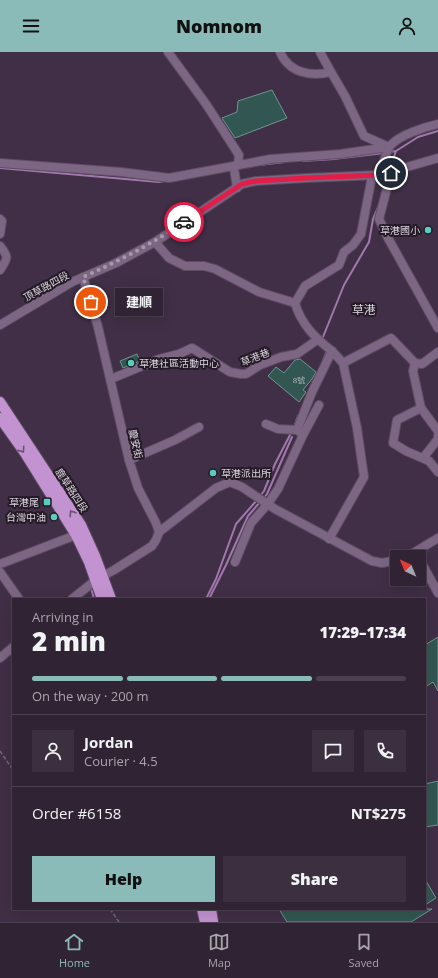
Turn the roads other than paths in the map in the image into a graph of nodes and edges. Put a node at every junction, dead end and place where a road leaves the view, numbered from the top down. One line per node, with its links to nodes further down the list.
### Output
1 (168, 52): 9 (street)
2 (280, 52): 4 (street)
3 (320, 52): 4 (street)
4 (331, 72): 6 (street)
5 (438, 124): 6 (street)
6 (389, 147): 9 (street); 11 (street)
7 (438, 158): 10 (street, 頂草路四段)
8 (0, 163): 9 (street)
9 (238, 164): 12 (street)
10 (391, 173): 11 (street, 頂草路四段); 21 (street)
11 (376, 176): 12 (street, 頂草路四段); 19 (street)
12 (237, 188): 15 (street, 頂草路四段)
13 (0, 219): 14 (street)
14 (0, 234)
15 (155, 242): 18 (street, 頂草路四段); 19 (street)
16 (0, 246): 17 (street)
17 (0, 270)
18 (83, 277): 20 (street, 頂草路四段); 27 (street, 慶安街)
19 (295, 303): 22 (street)
20 (0, 325)
21 (438, 328)
22 (317, 340): 23 (street); 27 (street, 草港巷)
23 (332, 351): 25 (street); 35 (street)
24 (438, 352): 26 (street)
25 (343, 363): 26 (street); 44 (street)
26 (415, 363): 30 (street)
27 (111, 379): 38 (street, 慶安街)
28 (0, 402): 51 (main road, 鹿草路四段, one-way to 28)
29 (319, 405): 35 (street)
30 (420, 408): 34 (street); 37 (street)
31 (0, 418): 42 (main road, 鹿草路四段, one-way to 42)
32 (266, 424): 35 (street)
33 (199, 427): 38 (street)
34 (438, 431)
35 (300, 432): 40 (street)
36 (438, 436): 37 (street)
37 (423, 458): 39 (street)
38 (129, 460): 41 (street, 慶安街)
39 (438, 472)
40 (266, 504): 41 (street); 44 (street); 47 (street)
41 (159, 532): 51 (street)
42 (76, 535): 48 (street); 51 (main road, 鹿草路四段)
43 (438, 538): 45 (street)
44 (329, 539): 46 (street)
45 (425, 550)
46 (390, 561)
47 (235, 562)
48 (0, 564)
49 (426, 571): 52 (street)
50 (0, 572): 53 (street)
51 (99, 578): 54 (street); 55 (main road, 鹿草路四段); 56 (main road, 鹿草路四段)
52 (438, 593)
53 (18, 598)
54 (73, 598)
55 (102, 598)
56 (110, 598)
57 (12, 648): 58 (street)
58 (0, 658)
59 (203, 910): 61 (main road)
60 (211, 910): 61 (main road)
61 (210, 922)

